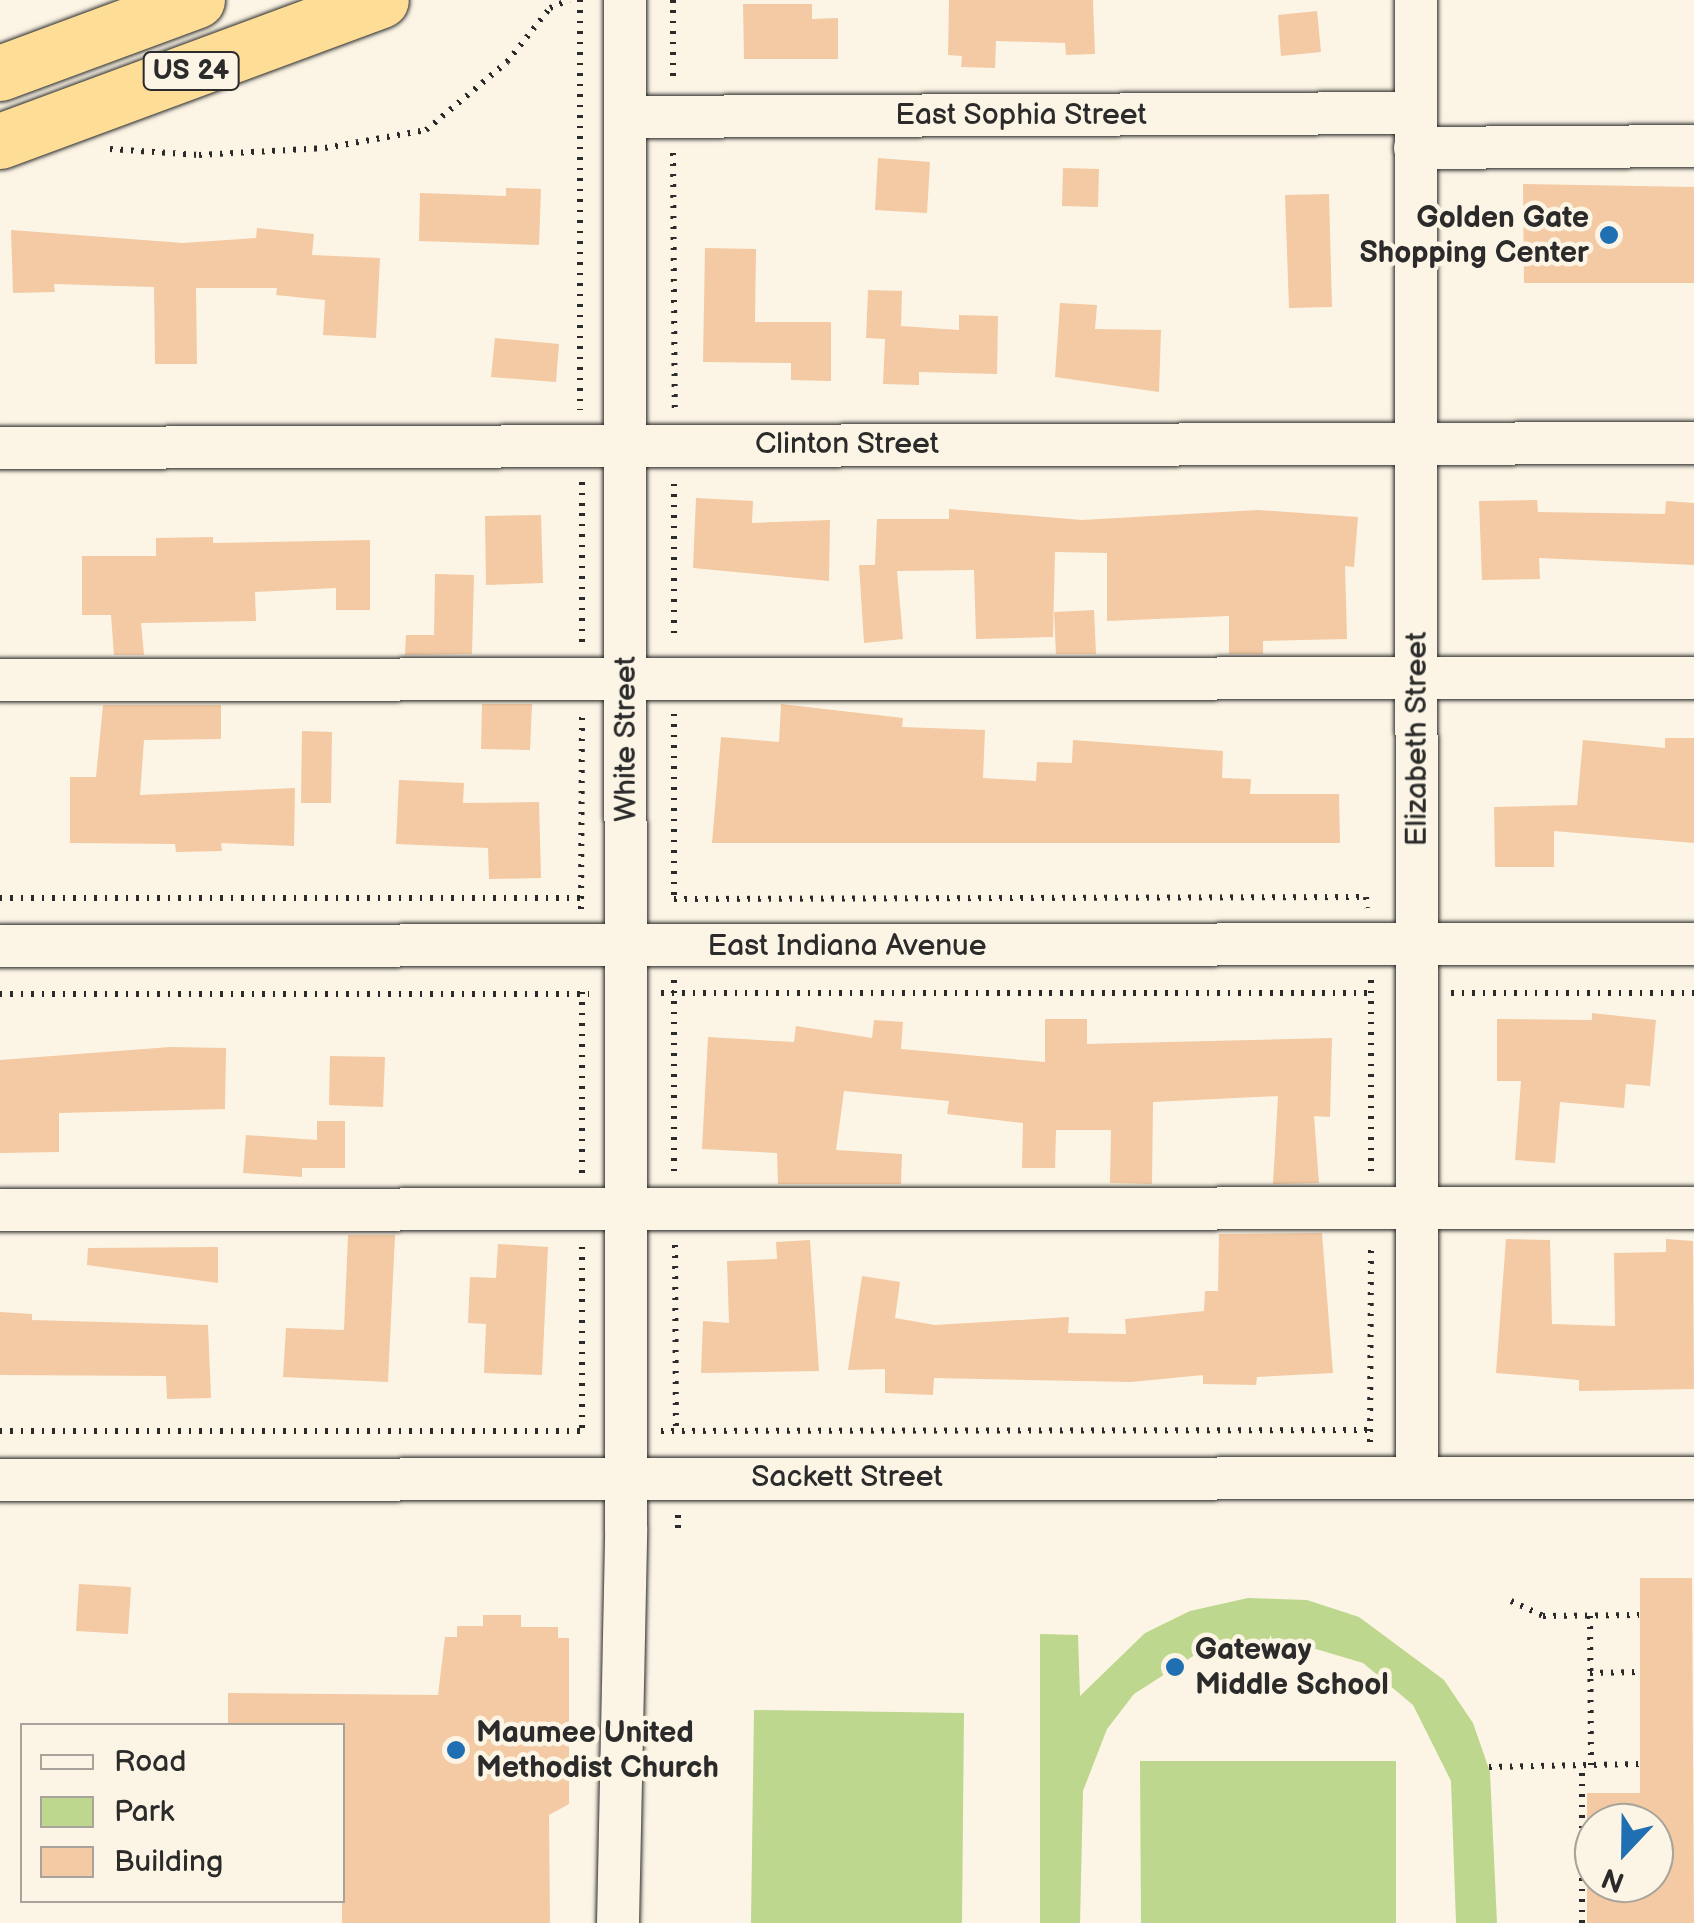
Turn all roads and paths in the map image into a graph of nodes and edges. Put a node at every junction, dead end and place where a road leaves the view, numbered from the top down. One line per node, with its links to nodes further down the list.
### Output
1 (197, 0): 8 (highway, US 24)
2 (381, 0): 12 (highway, US 24)
3 (569, 0): 14 (path)
4 (580, 0): 18 (path)
5 (626, 0): 9 (street, White Street)
6 (673, 0): 10 (path)
7 (1416, 0): 11 (street, Elizabeth Street)
8 (0, 73)
9 (626, 117): 10 (street, East Sophia Street); 19 (street, White Street)
10 (673, 117): 11 (street, East Sophia Street); 15 (path)
11 (1415, 130): 13 (street, East Sophia Street); 16 (street, Elizabeth Street)
12 (0, 141)
13 (1694, 146)
14 (92, 154)
15 (674, 416)
16 (1416, 442): 17 (street, Clinton Street); 19 (street, Clinton Street); 23 (street, Elizabeth Street)
17 (1694, 443)
18 (581, 445): 19 (street, Clinton Street); 20 (street, Clinton Street)
19 (626, 445): 21 (street, White Street)
20 (0, 448)
21 (626, 678): 23 (street); 24 (street); 30 (street, White Street)
22 (1694, 678): 23 (street)
23 (1417, 679): 28 (street, Elizabeth Street)
24 (0, 680)
25 (0, 898): 26 (path)
26 (581, 898)
27 (1694, 944): 28 (street, East Indiana Avenue)
28 (1417, 945): 30 (street, East Indiana Avenue); 34 (street, Elizabeth Street)
29 (0, 946): 30 (street, East Indiana Avenue)
30 (627, 947): 31 (street, White Street)
31 (627, 992): 33 (path); 34 (path); 38 (street, White Street)
32 (1694, 992): 34 (path)
33 (0, 994)
34 (1418, 994): 35 (street, Elizabeth Street)
35 (1417, 1206): 36 (street); 38 (street); 43 (street, Elizabeth Street)
36 (1694, 1208)
37 (0, 1210): 38 (street)
38 (627, 1212): 41 (street, White Street)
39 (1370, 1430): 41 (path)
40 (0, 1431): 41 (path)
41 (626, 1431): 42 (street, White Street)
42 (626, 1477): 43 (street, Sackett Street); 45 (street, Sackett Street); 54 (street, White Street)
43 (1417, 1478): 44 (street, Sackett Street)
44 (1694, 1478)
45 (0, 1480)
46 (1511, 1601): 48 (path)
47 (1638, 1614): 48 (path)
48 (1590, 1616): 50 (path)
49 (1640, 1672): 50 (path)
50 (1590, 1673): 52 (path)
51 (1640, 1764): 52 (path)
52 (1586, 1765): 53 (path); 55 (path)
53 (1489, 1767)
54 (618, 1923)
55 (1582, 1923)

